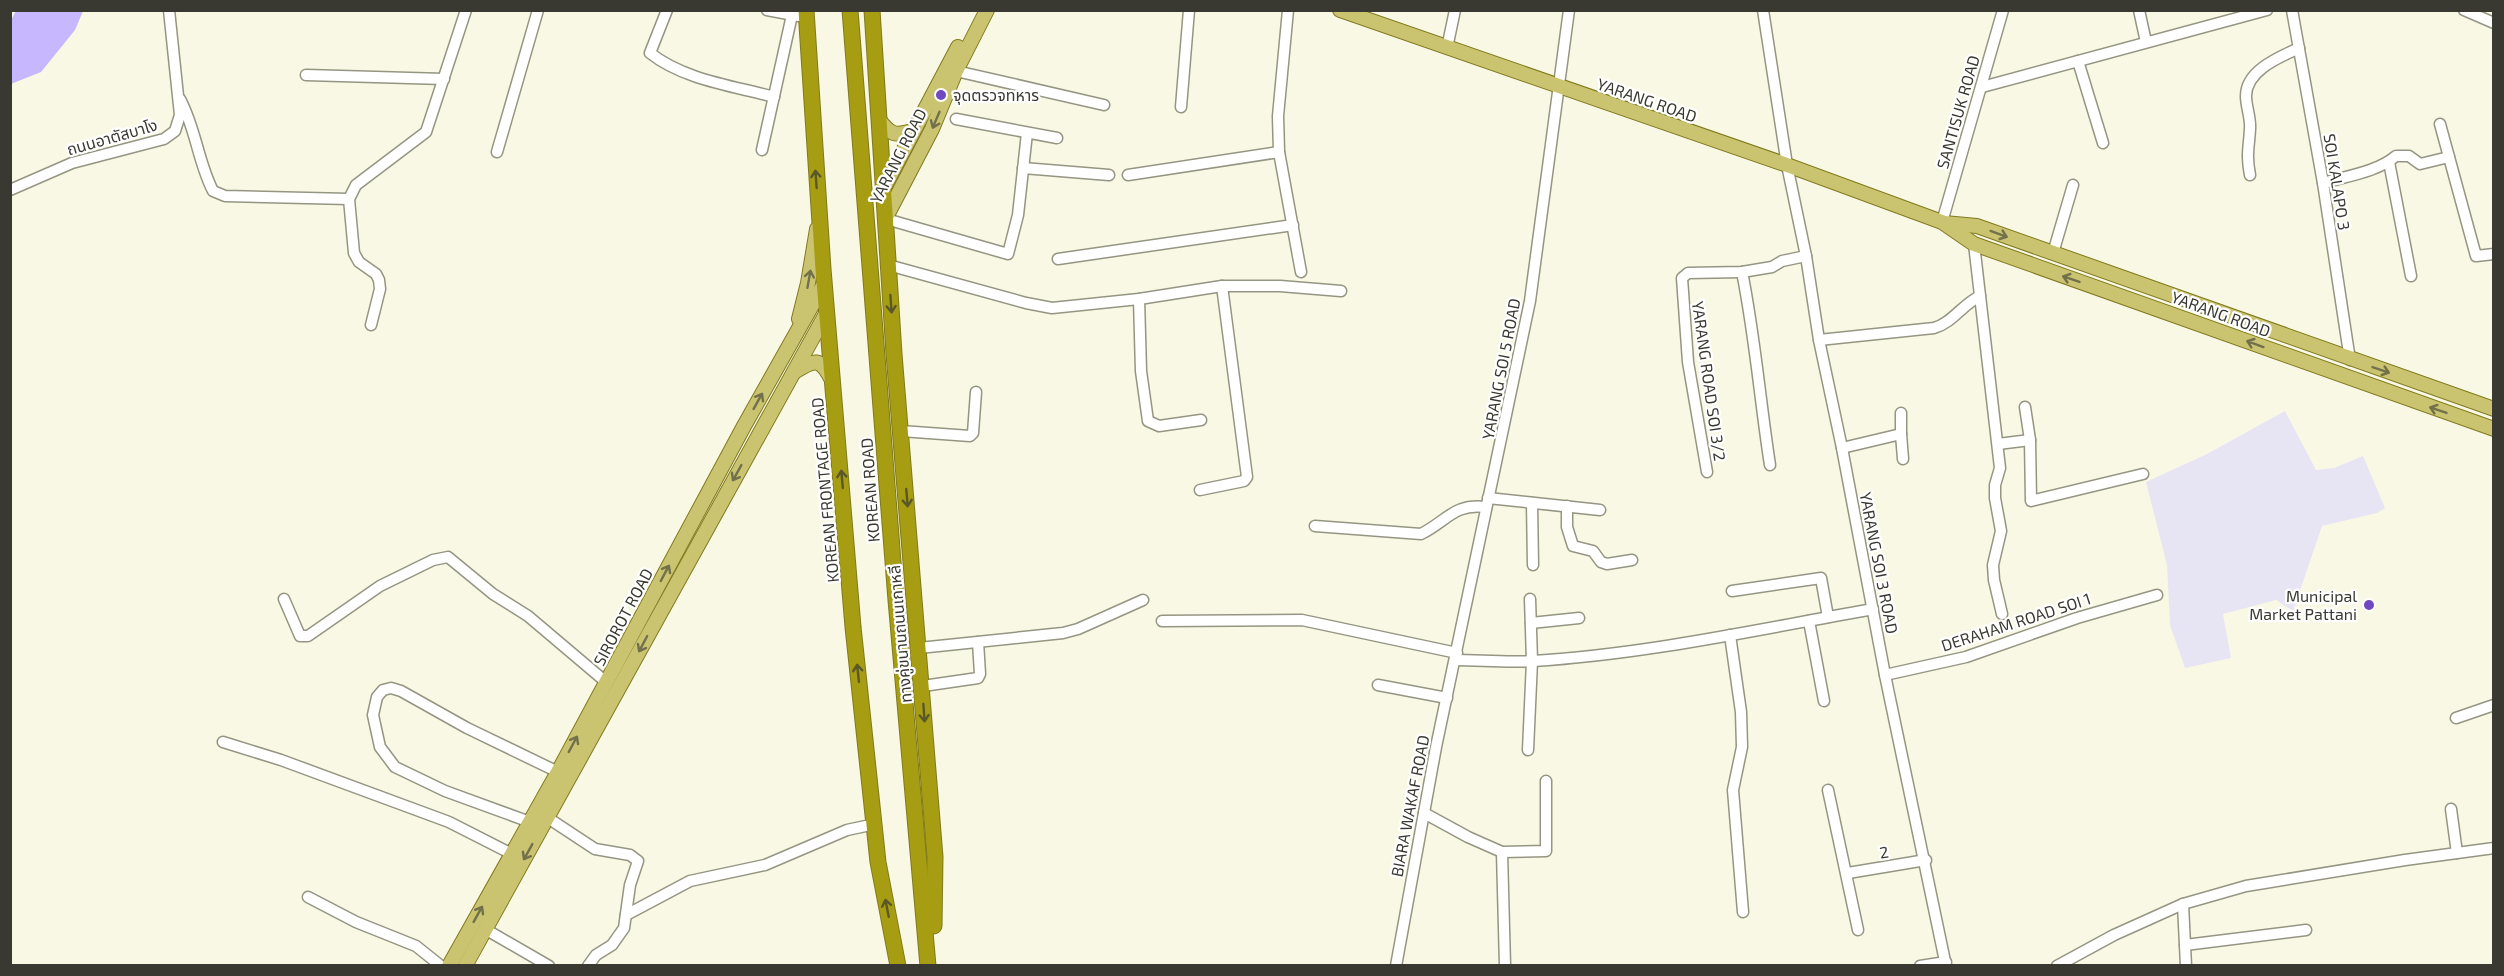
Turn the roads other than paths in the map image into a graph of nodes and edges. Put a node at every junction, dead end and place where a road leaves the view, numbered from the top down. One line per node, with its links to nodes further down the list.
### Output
1 (169, 10): 32 (street, ถนนอาตัสบาโง)
2 (466, 10): 29 (street)
3 (538, 10): 44 (street)
4 (667, 10): 33 (street)
5 (767, 10): 21 (street)
6 (850, 10): 165 (highway, KOREAN ROAD)
7 (862, 10): 37 (highway)
8 (872, 10): 37 (highway)
9 (986, 10): 27 (main road, YARANG ROAD); 39 (main road, YARANG ROAD)
10 (1189, 10): 35 (street)
11 (1288, 10): 45 (street)
12 (1340, 10): 24 (main road, YARANG ROAD)
13 (1455, 10): 24 (street)
14 (1569, 10): 31 (street, YARANG SOI 5 ROAD)
15 (1763, 10): 48 (street, YARANG SOI 3 ROAD)
16 (2002, 10): 30 (street, SANTISUK ROAD)
17 (2139, 10): 23 (street)
18 (2267, 10): 23 (street)
19 (2292, 10): 25 (street, SOI KALAPO 3)
20 (2464, 10): 22 (street)
21 (802, 14): 33 (street); 58 (highway, KOREAN FRONTAGE ROAD, one-way to 21)
22 (2493, 23)
23 (2146, 42): 26 (street)
24 (1447, 48): 31 (main road, YARANG ROAD)
25 (2299, 48): 52 (street); 53 (street, SOI KALAPO 3)
26 (2078, 61): 30 (street); 42 (street)
27 (956, 71): 34 (street); 59 (main road, YARANG ROAD, one-way to 59)
28 (306, 75): 29 (street)
29 (444, 79): 57 (street)
30 (1982, 87): 60 (street, SANTISUK ROAD)
31 (1560, 88): 48 (main road, YARANG ROAD); 101 (street, YARANG SOI 5 ROAD)
32 (177, 94): 56 (street, ถนนอาตัสบาโง); 57 (street)
33 (774, 97): 43 (street)
34 (1104, 105)
35 (1181, 107)
36 (956, 119): 40 (street)
37 (879, 120): 39 (main road); 55 (highway, ทางคู่ขนานถนนเกาหลี)
38 (2440, 124): 46 (street)
39 (913, 131): 55 (main road, YARANG ROAD)
40 (1027, 133): 41 (street); 49 (street)
41 (1057, 138)
42 (2103, 143)
43 (762, 150)
44 (497, 152)
45 (1279, 152): 51 (street); 61 (street)
46 (2449, 157): 47 (street); 64 (street)
47 (2389, 162): 53 (street); 70 (street)
48 (1787, 165): 60 (main road, YARANG ROAD); 65 (street, YARANG SOI 3 ROAD)
49 (1023, 168): 50 (street); 59 (street)
50 (1109, 175)
51 (1128, 175)
52 (2250, 175)
53 (2323, 183): 82 (street, SOI KALAPO 3)
54 (2073, 185): 63 (street)
55 (883, 189): 59 (highway, ทางคู่ขนานถนนเกาหลี)
56 (10, 190)
57 (349, 199): 79 (street)
58 (819, 216): 71 (highway, KOREAN FRONTAGE ROAD); 80 (main road, one-way to 58)
59 (889, 220): 67 (highway, ทางคู่ขนานถนนเกาหลี)
60 (1942, 222): 62 (main road, YARANG ROAD); 63 (main road, YARANG ROAD, one-way to 63)
61 (1293, 225): 66 (street); 68 (street)
62 (1974, 244): 74 (street); 78 (main road, YARANG ROAD, one-way to 62)
63 (2054, 253): 76 (main road, YARANG ROAD)
64 (2493, 254)
65 (1806, 256): 69 (street, YARANG ROAD SOI 3/2); 81 (street, YARANG SOI 3 ROAD)
66 (1058, 259)
67 (888, 265): 75 (street); 91 (highway, ทางคู่ขนานถนนเกาหลี, one-way to 91)
68 (1301, 272)
69 (1742, 272): 97 (street); 98 (street, YARANG ROAD SOI 3/2)
70 (2411, 276)
71 (824, 284): 77 (highway, KOREAN FRONTAGE ROAD); 80 (main road, SIROROT ROAD)
72 (1222, 286): 73 (street); 75 (street); 100 (street)
73 (1341, 291)
74 (1980, 296): 81 (street); 94 (street)
75 (1139, 299): 89 (street)
76 (2194, 304): 78 (main road); 82 (main road, YARANG ROAD)
77 (827, 312): 83 (main road, SIROROT ROAD); 84 (highway, KOREAN FRONTAGE ROAD)
78 (2188, 320): 90 (main road, YARANG ROAD, one-way to 78)
79 (371, 325)
80 (795, 336): 126 (main road, SIROROT ROAD, one-way to 80)
81 (1819, 340): 95 (street, YARANG SOI 3 ROAD)
82 (2350, 360): 87 (main road, YARANG ROAD, one-way to 87)
83 (793, 373): 84 (main road); 140 (main road, SIROROT ROAD, one-way to 140)
84 (834, 384): 142 (highway, KOREAN FRONTAGE ROAD, one-way to 84)
85 (976, 392): 91 (street)
86 (2025, 407): 93 (street)
87 (2493, 410)
88 (1900, 413): 92 (street)
89 (1201, 420)
90 (2493, 429)
91 (901, 430): 122 (highway, ทางคู่ขนานถนนเกาหลี, one-way to 122)
92 (1901, 434): 95 (street); 96 (street)
93 (2030, 440): 94 (street); 99 (street)
94 (1998, 444): 114 (street)
95 (1842, 448): 113 (street, YARANG SOI 3 ROAD)
96 (1903, 459)
97 (1770, 465)
98 (1707, 472)
99 (2143, 474)
100 (1200, 490)
101 (1487, 503): 102 (street); 105 (street); 123 (street, YARANG SOI 5 ROAD)
102 (1532, 503): 103 (street); 107 (street)
103 (1567, 506): 104 (street); 106 (street)
104 (1600, 510)
105 (1315, 526)
106 (1632, 560)
107 (1533, 565)
108 (1732, 591): 115 (street)
109 (2157, 596): 125 (street, DERAHAM ROAD SOI 1)
110 (1530, 599): 119 (street)
111 (284, 600): 126 (street)
112 (1143, 600): 121 (street)
113 (1873, 609): 115 (street); 125 (street, YARANG SOI 3 ROAD)
114 (2002, 614)
115 (1828, 617): 118 (street)
116 (1579, 618): 119 (street)
117 (1162, 621): 123 (street)
118 (1809, 621): 120 (street); 130 (street)
119 (1531, 623): 124 (street)
120 (1730, 635): 124 (street); 151 (street)
121 (978, 642): 122 (street); 128 (street)
122 (919, 648): 128 (highway, ทางคู่ขนานถนนเกาหลี)
123 (1456, 657): 124 (street); 129 (street, BIARA WAKAF ROAD)
124 (1532, 662): 134 (street)
125 (1885, 675): 147 (street, YARANG SOI 3 ROAD)
126 (606, 682): 135 (main road, SIROROT ROAD, one-way to 126)
127 (1378, 684): 129 (street)
128 (922, 686): 166 (highway, ทางคู่ขนานถนนเกาหลี, one-way to 166)
129 (1447, 698): 139 (street, BIARA WAKAF ROAD)
130 (1824, 701)
131 (2493, 705): 132 (street)
132 (2456, 718)
133 (223, 742): 145 (street)
134 (1528, 750)
135 (558, 772): 141 (main road, SIROROT ROAD); 141 (street)
136 (1546, 781): 144 (street)
137 (1828, 790): 148 (street)
138 (2451, 808): 146 (street)
139 (1424, 813): 144 (street); 167 (street, BIARA WAKAF ROAD)
140 (548, 818): 152 (street); 153 (main road, SIROROT ROAD, one-way to 153)
141 (530, 822): 145 (main road, SIROROT ROAD)
142 (874, 824): 152 (street); 164 (highway, KOREAN FRONTAGE ROAD, one-way to 142)
143 (2493, 848): 146 (street)
144 (1502, 852): 168 (street)
145 (512, 854): 160 (main road, SIROROT ROAD, one-way to 145)
146 (2457, 854): 150 (street)
147 (1926, 860): 148 (street, 2); 158 (street, YARANG SOI 3 ROAD)
148 (1848, 873): 154 (street)
149 (308, 897): 159 (street)
150 (2183, 904): 156 (street); 157 (street)
151 (1743, 912)
152 (626, 915): 163 (street)
153 (485, 929): 161 (main road, SIROROT ROAD); 162 (street)
154 (1858, 930)
155 (2306, 930): 156 (street)
156 (2185, 945): 171 (street)
157 (2072, 961): 170 (street)
158 (1946, 964): 169 (street)
159 (441, 966)
160 (449, 966)
161 (465, 966)
162 (549, 966)
163 (588, 966)
164 (898, 966)
165 (928, 966)
166 (933, 966)
167 (1396, 966)
168 (1505, 966)
169 (1920, 966)
170 (2057, 966)
171 (2186, 966)

